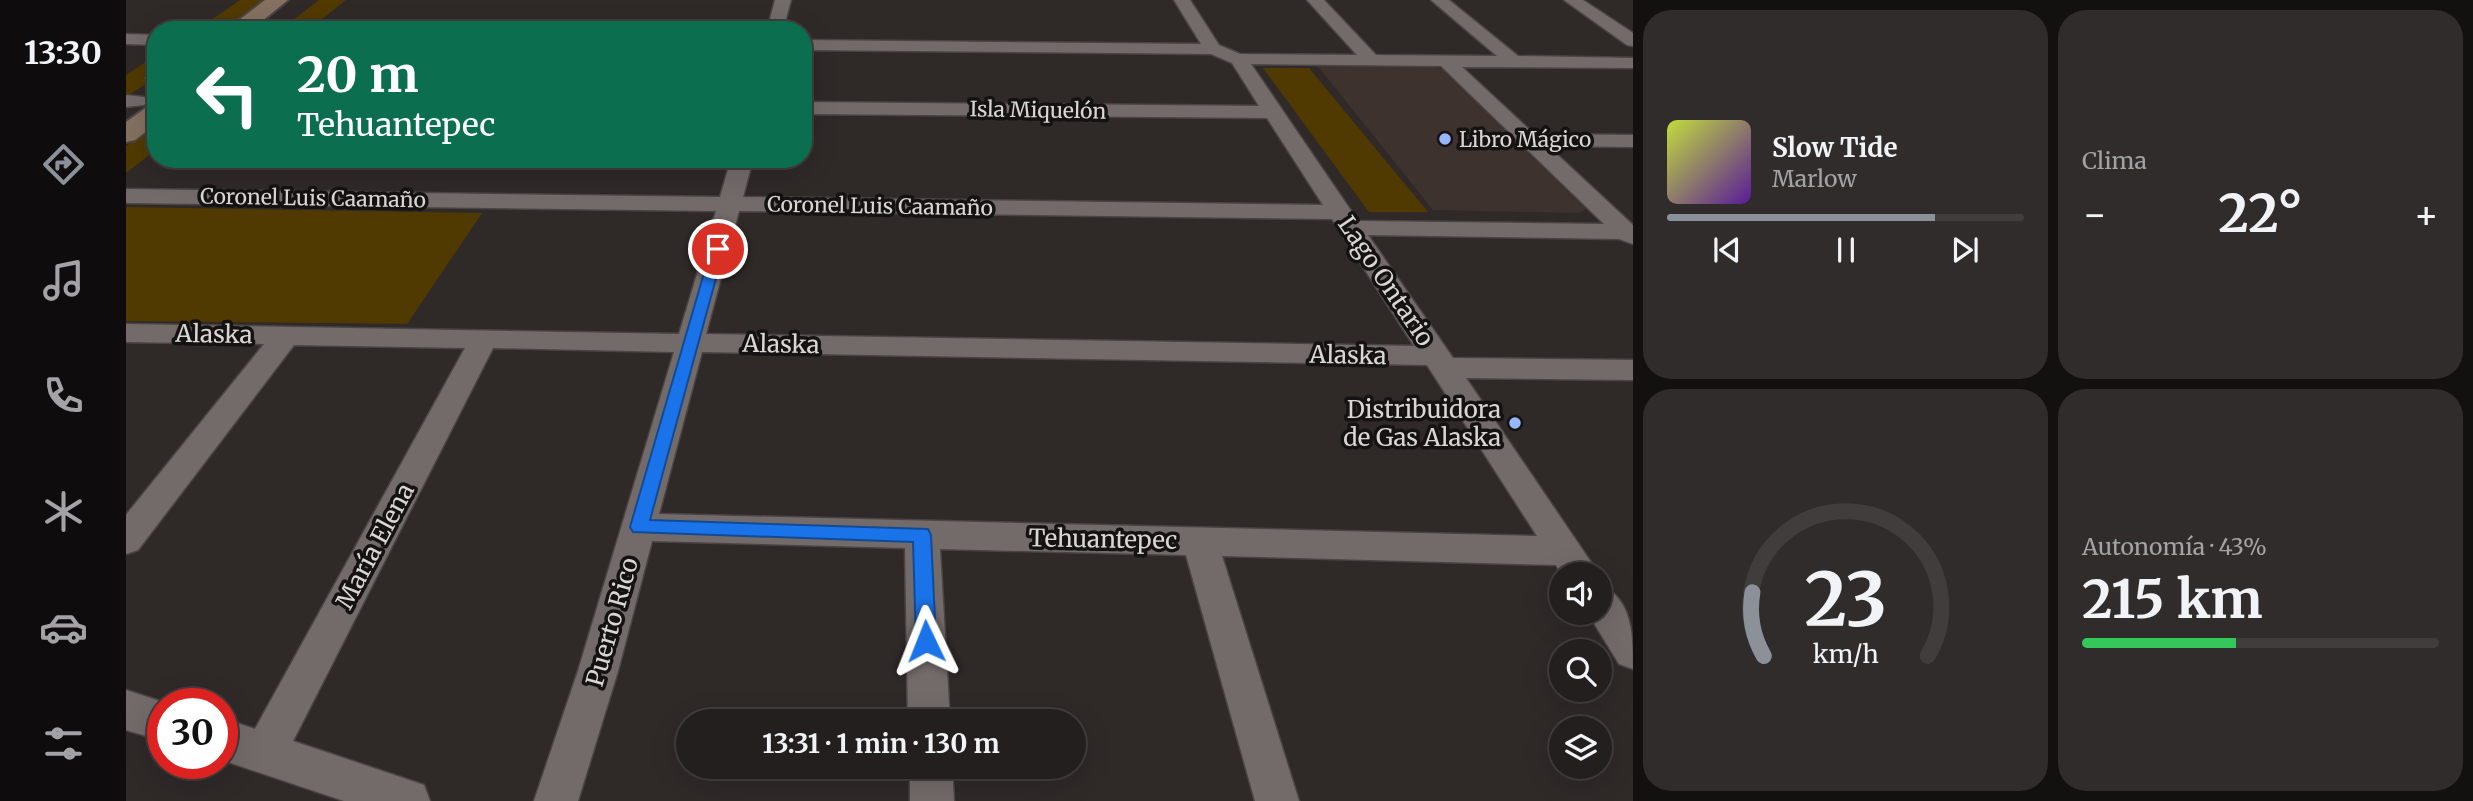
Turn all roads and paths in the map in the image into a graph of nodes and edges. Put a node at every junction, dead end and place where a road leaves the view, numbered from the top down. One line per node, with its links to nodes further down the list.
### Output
1 (783, 0): 9 (street)
2 (1182, 0): 14 (street)
3 (1315, 0): 16 (street)
4 (1439, 0): 18 (street)
5 (1572, 0): 12 (street)
6 (287, 3): 7 (main road); 8 (main road)
7 (254, 21)
8 (273, 21)
9 (777, 21)
10 (126, 39): 11 (street)
11 (147, 40)
12 (1633, 41)
13 (812, 45): 14 (street)
14 (1213, 49): 15 (street)
15 (1238, 59): 16 (street); 22 (street, Lago Ontario)
16 (1371, 60): 17 (street)
17 (1446, 61): 18 (street); 24 (street)
18 (1513, 61): 19 (street)
19 (1633, 62)
20 (140, 102): 23 (main road)
21 (812, 108): 22 (street, Isla Miquelón)
22 (1274, 113): 29 (street, Lago Ontario)
23 (126, 134)
24 (1529, 140): 25 (street); 30 (street)
25 (1633, 141)
26 (740, 168): 28 (street, Puerto Rico)
27 (126, 196): 28 (street, Coronel Luis Caamaño)
28 (730, 204): 29 (street, Coronel Luis Caamaño); 34 (street, Puerto Rico)
29 (1345, 220): 30 (street, Coronel Luis Caamaño); 35 (street, Lago Ontario)
30 (1630, 234)
31 (126, 333): 32 (street, Alaska)
32 (286, 336): 33 (street, Alaska); 39 (street)
33 (484, 339): 34 (street, Alaska); 48 (street, María Elena)
34 (691, 342): 35 (street, Alaska); 37 (street, Puerto Rico)
35 (1440, 362): 36 (street, Alaska); 41 (street, Lago Ontario)
36 (1633, 370)
37 (639, 527): 38 (street, Tehuantepec); 51 (street, Puerto Rico)
38 (922, 535): 40 (street, Tehuantepec); 44 (street)
39 (126, 540)
40 (1200, 542): 41 (street, Tehuantepec); 53 (street)
41 (1574, 562)
42 (1612, 619): 43 (street)
43 (1633, 651)
44 (929, 709)
45 (126, 710): 46 (street)
46 (147, 716)
47 (238, 744): 48 (street)
48 (265, 752): 50 (street)
49 (931, 779): 52 (street)
50 (408, 801)
51 (556, 801)
52 (932, 801)
53 (1277, 801)

